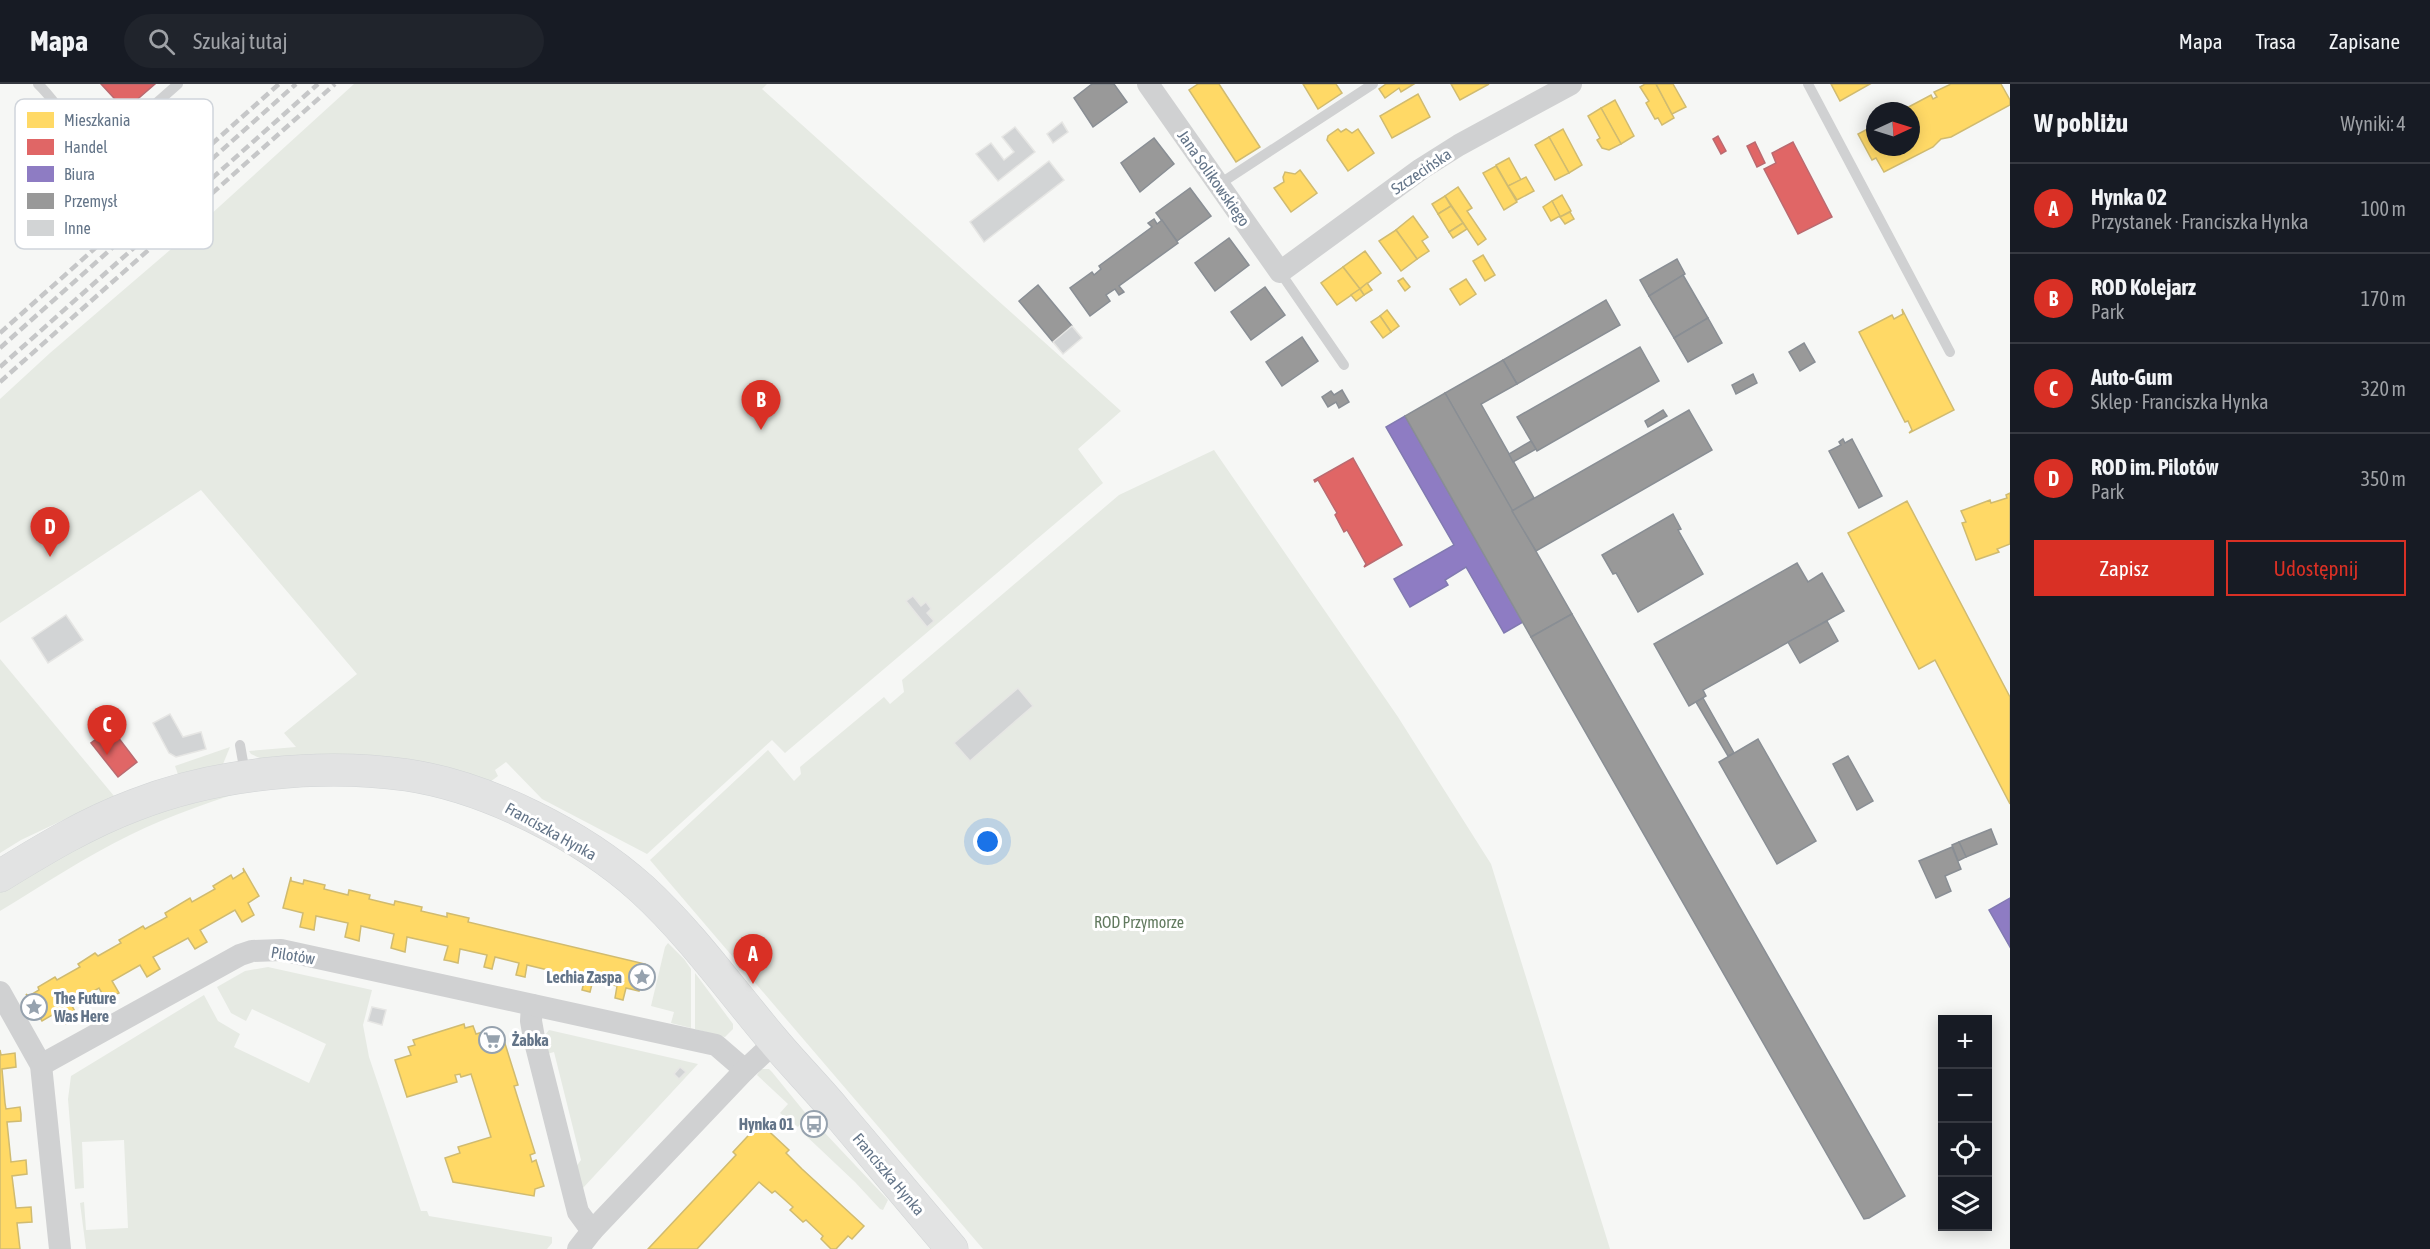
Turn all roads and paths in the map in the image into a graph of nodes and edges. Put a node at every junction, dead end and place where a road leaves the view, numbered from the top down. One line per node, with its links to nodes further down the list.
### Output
1 (38, 84): 7 (lane)
2 (178, 84): 8 (lane)
3 (1148, 84): 9 (street, Jana Solikowskiego)
4 (1373, 84): 9 (lane)
5 (1571, 84): 10 (street, Szczecińska)
6 (1808, 84): 11 (lane)
7 (51, 99)
8 (161, 99)
9 (1218, 184): 10 (street, Jana Solikowskiego)
10 (1280, 272): 12 (lane)
11 (1950, 352)
12 (1344, 365)
13 (240, 745): 14 (lane)
14 (245, 776): 15 (street, Franciszka Hynka); 18 (street, Franciszka Hynka)
15 (0, 876)
16 (0, 992): 19 (street)
17 (532, 1005): 19 (street, Pilotów); 20 (street, Pilotów); 21 (street)
18 (775, 1042): 20 (street); 24 (street, Franciszka Hynka)
19 (41, 1065): 22 (street)
20 (745, 1070): 21 (street)
21 (592, 1232): 23 (street)
22 (60, 1249)
23 (578, 1249)
24 (952, 1249)

